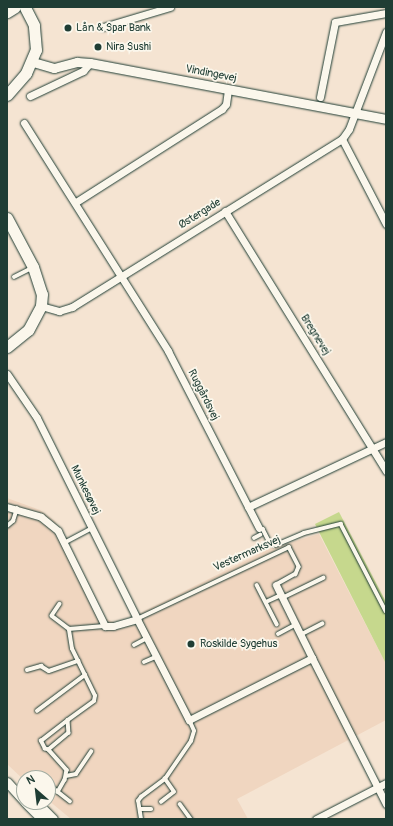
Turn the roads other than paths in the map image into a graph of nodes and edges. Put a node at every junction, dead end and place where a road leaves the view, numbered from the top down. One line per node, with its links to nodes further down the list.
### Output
1 (15, 7): 4 (main road)
2 (25, 7): 8 (main road)
3 (170, 7): 6 (street)
4 (7, 12)
5 (386, 13): 13 (street)
6 (103, 27)
7 (386, 32): 14 (street)
8 (33, 62): 9 (street, Vindingevej); 11 (main road)
9 (90, 63): 10 (street, Vindingevej); 12 (street)
10 (228, 90): 14 (street, Vindingevej); 18 (street)
11 (7, 95)
12 (30, 96)
13 (320, 97)
14 (354, 112): 15 (street, Vindingevej); 17 (street)
15 (386, 119)
16 (24, 123): 18 (street, Ruggårdsvej)
17 (342, 139): 19 (street, Østergade); 21 (street)
18 (76, 202): 23 (street, Ruggårdsvej)
19 (225, 211): 23 (street, Østergade); 29 (street, Bregnevej)
20 (7, 218): 22 (main road)
21 (386, 224)
22 (33, 267): 24 (lane); 25 (main road)
23 (122, 276): 25 (street, Østergade); 32 (street, Ruggårdsvej)
24 (14, 277)
25 (41, 306): 26 (main road)
26 (7, 347)
27 (7, 374): 35 (street, Munkesøvej)
28 (386, 442): 29 (street)
29 (372, 448): 30 (street, Bregnevej); 32 (street)
30 (386, 470)
31 (7, 507): 33 (street)
32 (248, 507): 36 (street, Ruggårdsvej)
33 (18, 508): 34 (lane); 38 (street)
34 (7, 526)
35 (92, 528): 38 (lane); 46 (street, Munkesøvej)
36 (260, 531): 37 (lane); 45 (lane)
37 (254, 538)
38 (64, 543): 50 (street)
39 (323, 578): 42 (lane)
40 (257, 585): 43 (lane)
41 (276, 585): 42 (street, Vestermarksvej); 46 (lane, Vestermarksvej)
42 (282, 597): 43 (lane); 49 (street, Vestermarksvej)
43 (266, 602): 47 (lane)
44 (60, 604): 51 (lane)
45 (386, 611)
46 (137, 619): 50 (street, Vestermarksvej); 54 (street)
47 (277, 624)
48 (322, 624): 53 (lane)
49 (295, 625): 52 (lane); 53 (street, Vestermarksvej)
50 (105, 626): 51 (lane, Vestermarksvej)
51 (69, 629): 58 (lane)
52 (278, 634)
53 (300, 635): 57 (street, Vestermarksvej)
54 (148, 638): 55 (lane); 56 (street)
55 (134, 645)
56 (157, 656): 59 (lane); 64 (street)
57 (312, 658): 64 (street); 70 (street, Vestermarksvej)
58 (78, 661): 60 (lane); 61 (lane)
59 (144, 662)
60 (27, 670)
61 (85, 675): 62 (lane); 63 (lane)
62 (37, 711)
63 (68, 720): 65 (lane); 65 (lane)
64 (189, 720): 68 (lane)
65 (49, 750): 67 (lane)
66 (91, 752): 67 (lane)
67 (66, 776): 71 (lane)
68 (165, 779): 73 (lane); 76 (lane)
69 (386, 783): 70 (street)
70 (378, 788): 75 (street, Vestermarksvej); 84 (street)
71 (58, 792): 72 (lane)
72 (70, 801)
73 (161, 802)
74 (180, 804): 83 (lane)
75 (386, 804)
76 (140, 809): 77 (lane); 82 (lane)
77 (151, 809)
78 (32, 810): 80 (street)
79 (44, 810): 81 (street)
80 (42, 819)
81 (52, 819)
82 (141, 819)
83 (191, 819)
84 (316, 819)

